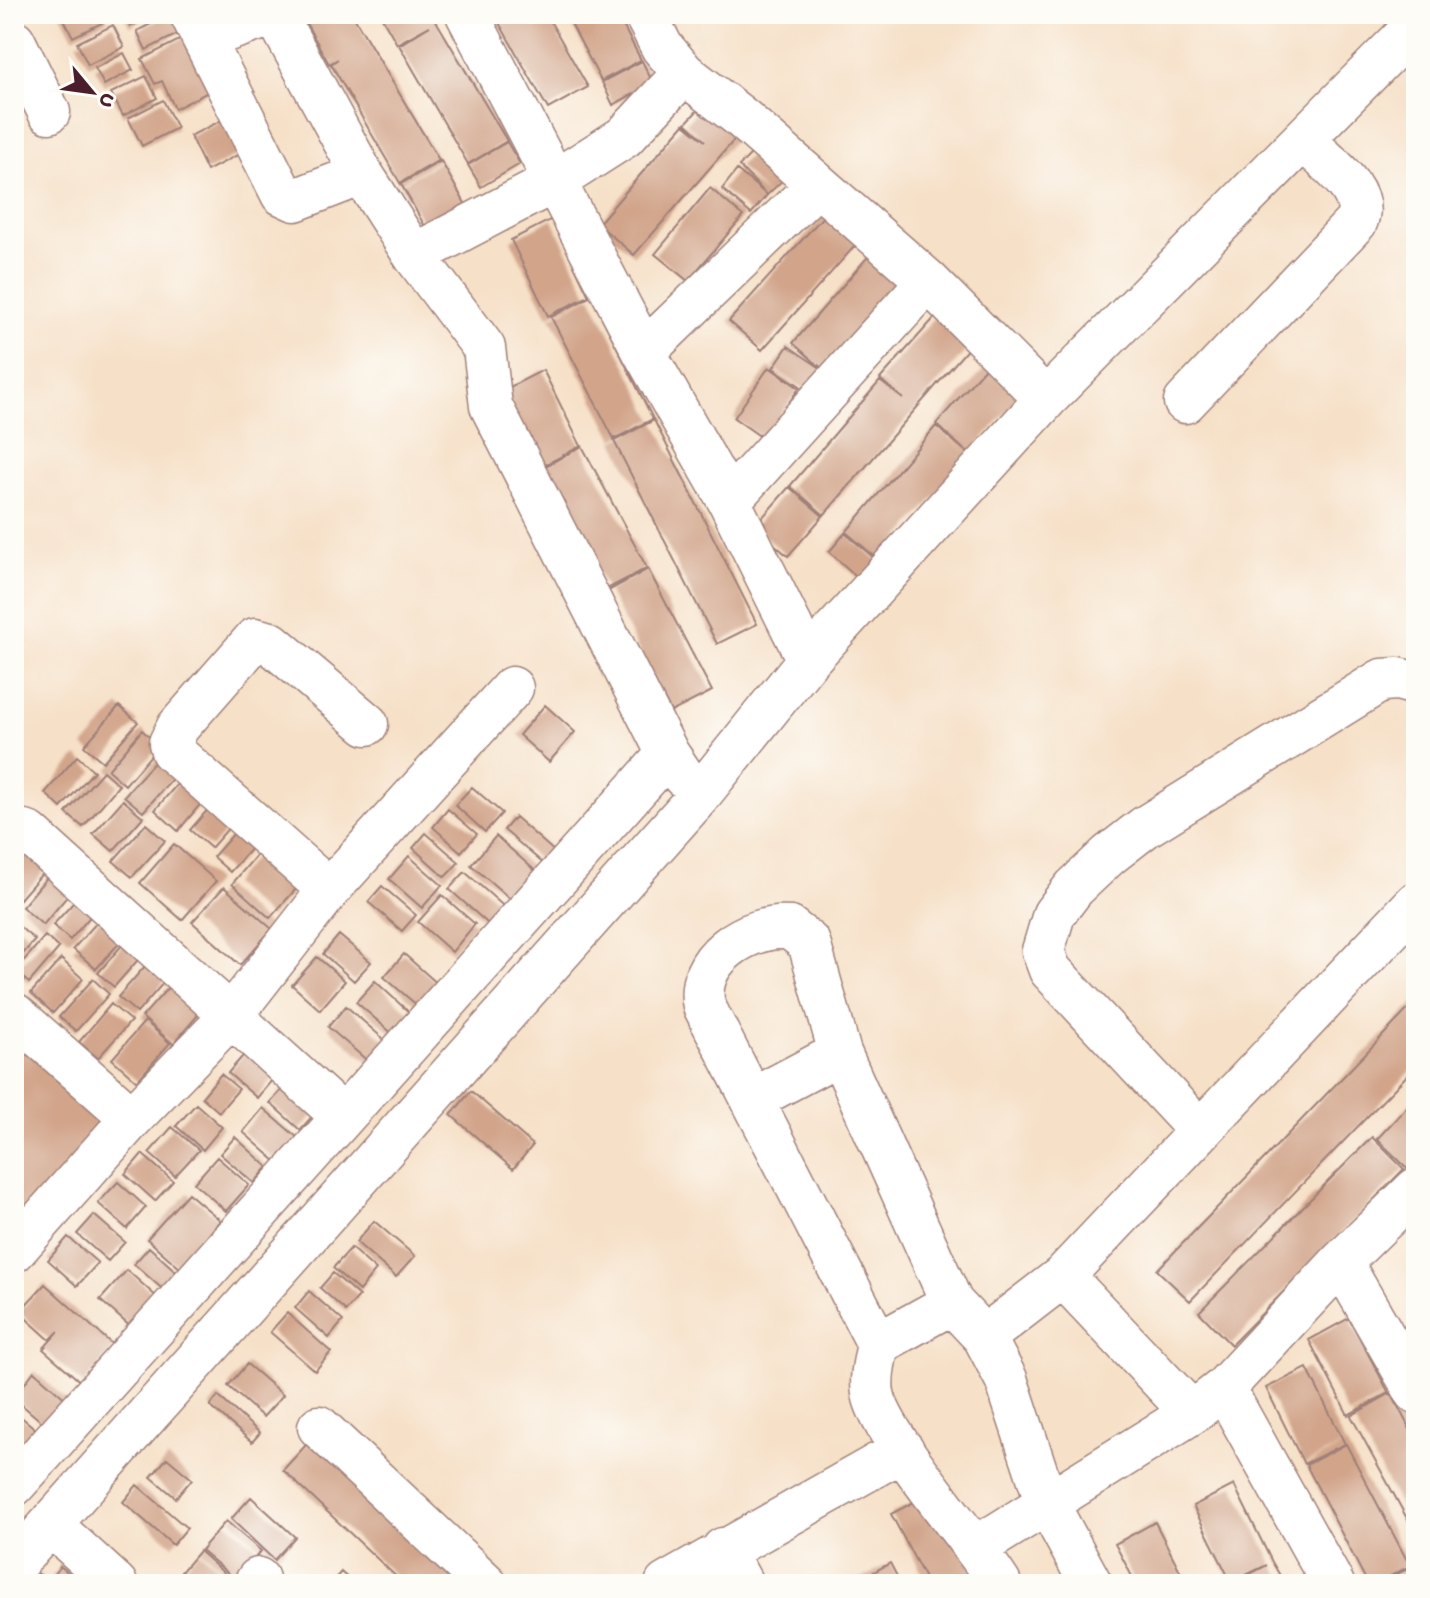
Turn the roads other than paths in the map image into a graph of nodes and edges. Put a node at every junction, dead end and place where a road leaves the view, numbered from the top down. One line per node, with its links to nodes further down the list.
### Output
1 (275, 14): 5 (street); 10 (street)
2 (467, 14): 11 (street)
3 (645, 14): 7 (street)
4 (1416, 25): 9 (street)
5 (197, 26): 10 (street)
6 (14, 41): 8 (street)
7 (684, 73): 11 (street); 12 (street)
8 (49, 112)
9 (1305, 141): 16 (street); 17 (street)
10 (362, 174): 13 (street)
11 (555, 181): 13 (street); 15 (street)
12 (816, 186): 14 (street); 15 (street)
13 (414, 255): 23 (street)
14 (928, 281): 16 (street); 18 (street)
15 (644, 352): 18 (street)
16 (1046, 399): 19 (street)
17 (1185, 402)
18 (729, 501): 19 (street)
19 (808, 660): 24 (street)
20 (1416, 684): 34 (street)
21 (512, 688): 26 (street)
22 (367, 724): 26 (street)
23 (668, 754): 24 (street); 32 (street)
24 (698, 797): 49 (street)
25 (14, 828): 29 (street)
26 (329, 890): 29 (street)
27 (1416, 903): 34 (street)
28 (14, 1014): 33 (street)
29 (231, 1016): 32 (street); 33 (street)
30 (840, 1053): 31 (street); 31 (street); 39 (street)
31 (755, 1098): 41 (street)
32 (342, 1116): 47 (street)
33 (132, 1118): 36 (street)
34 (1199, 1130): 38 (street)
35 (1416, 1189): 37 (street)
36 (18, 1240)
37 (1341, 1262): 42 (street); 43 (street)
38 (1063, 1276): 40 (street); 44 (street)
39 (952, 1303): 40 (street); 41 (street)
40 (984, 1337): 48 (street)
41 (878, 1344): 46 (street)
42 (1224, 1388): 44 (street); 58 (street)
43 (1416, 1392)
44 (1192, 1413): 48 (street)
45 (319, 1427): 54 (street)
46 (903, 1450): 50 (street); 52 (street)
47 (14, 1485)
48 (1046, 1501): 50 (street); 57 (street)
49 (51, 1525): 51 (street); 53 (street)
50 (977, 1547): 56 (street)
51 (15, 1563)
52 (732, 1566): 55 (street)
53 (116, 1584)
54 (486, 1584)
55 (666, 1584)
56 (1000, 1584)
57 (1091, 1584)
58 (1333, 1584)

